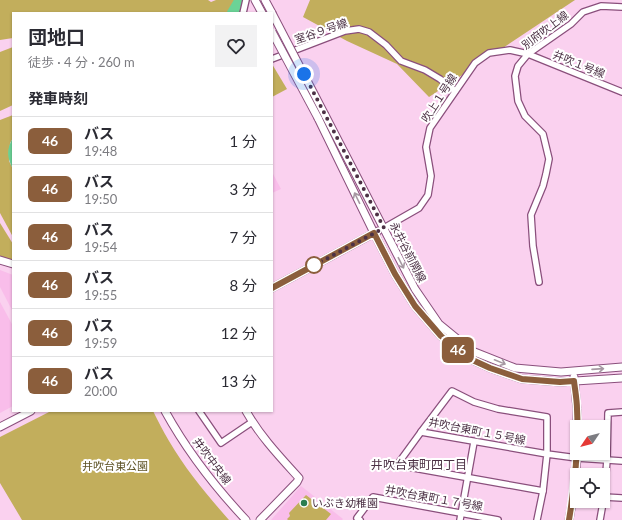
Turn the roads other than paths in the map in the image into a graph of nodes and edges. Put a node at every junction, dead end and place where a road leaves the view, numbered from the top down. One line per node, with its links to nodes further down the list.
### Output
1 (245, 0): 5 (street)
2 (255, 0): 6 (street)
3 (265, 0): 7 (street, 永井谷前開線)
4 (622, 7): 10 (street, 別府吹上線)
5 (243, 12)
6 (261, 12)
7 (271, 12)
8 (273, 15): 14 (street, 永井谷前開線, bridge)
9 (273, 34): 15 (street, 永井谷前開線, one-way to 9, bridge)
10 (528, 54): 12 (street, 吹上１号線); 13 (street, 井吹１号線); 18 (street, 別府吹上線)
11 (273, 59): 12 (street, 室谷９号線)
12 (455, 91): 14 (street, 吹上１号線)
13 (622, 92)
14 (384, 228): 15 (street); 21 (street, 永井谷前開線, one-way to 21)
15 (374, 233): 19 (street); 23 (street, 永井谷前開線)
16 (0, 260): 17 (street)
17 (12, 264)
18 (539, 282)
19 (273, 286)
20 (622, 367): 21 (street, 永井谷前開線, one-way to 20)
21 (573, 371): 23 (street)
22 (622, 378): 23 (street, 永井谷前開線)
23 (574, 381): 29 (street)
24 (29, 412): 32 (street)
25 (166, 412): 47 (street, 井吹中央線)
26 (200, 412): 31 (street)
27 (247, 412): 31 (street)
28 (622, 412): 30 (street)
29 (577, 420)
30 (608, 420)
31 (252, 422): 48 (street)
32 (0, 427)
33 (421, 432): 34 (street, 井吹台東町１５号線); 35 (street, 井吹台東町１５号線); 41 (street)
34 (474, 442): 35 (street, 井吹台東町１５号線); 41 (street)
35 (547, 454): 36 (street, 井吹台東町１５号線); 42 (street)
36 (570, 457)
37 (577, 460): 53 (street)
38 (607, 460): 39 (street, 井吹台東町１５号線); 40 (street)
39 (622, 461)
40 (606, 468)
41 (468, 478): 42 (street); 46 (street)
42 (543, 491): 52 (street)
43 (610, 497): 44 (street)
44 (622, 498)
45 (602, 508): 54 (street)
46 (461, 514): 49 (street, 井吹台東町１７号線); 50 (street); 51 (street, 井吹台東町１７号線)
47 (246, 520)
48 (260, 520)
49 (360, 520)
50 (460, 520)
51 (498, 520)
52 (538, 520)
53 (569, 520)
54 (600, 520)

